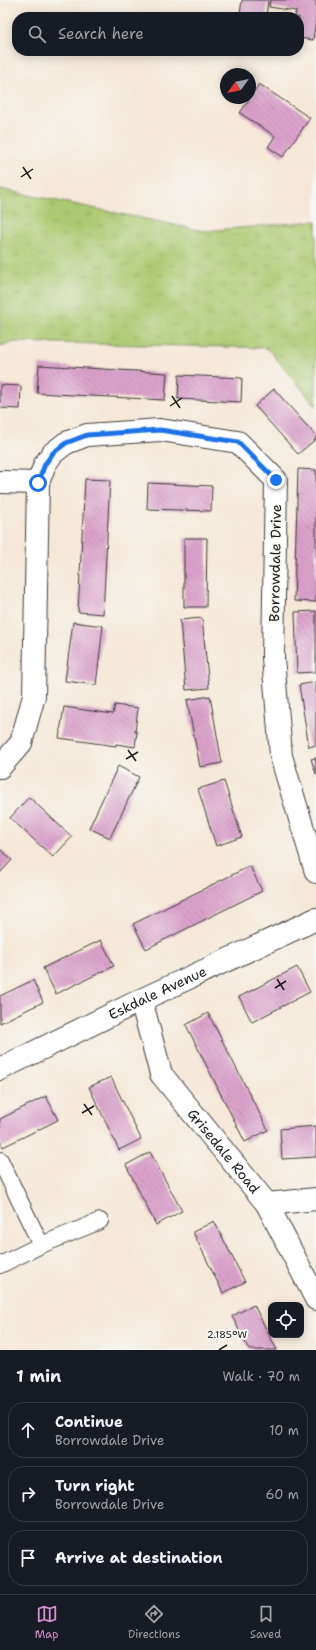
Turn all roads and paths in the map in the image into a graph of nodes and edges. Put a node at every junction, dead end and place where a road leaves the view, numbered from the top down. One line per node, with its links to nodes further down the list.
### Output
1 (0, 482): 2 (street)
2 (38, 483): 3 (street, Borrowdale Drive); 4 (street, Borrowdale Drive)
3 (0, 767)
4 (316, 872)
5 (316, 919): 6 (street, Eskdale Avenue)
6 (141, 1000): 7 (street, Eskdale Avenue); 10 (street, Grisedale Road)
7 (0, 1069)
8 (0, 1160): 12 (lane)
9 (316, 1199): 10 (street)
10 (267, 1204): 14 (street, Grisedale Road)
11 (100, 1221): 12 (lane)
12 (42, 1246): 13 (lane)
13 (0, 1265)
14 (316, 1299)

